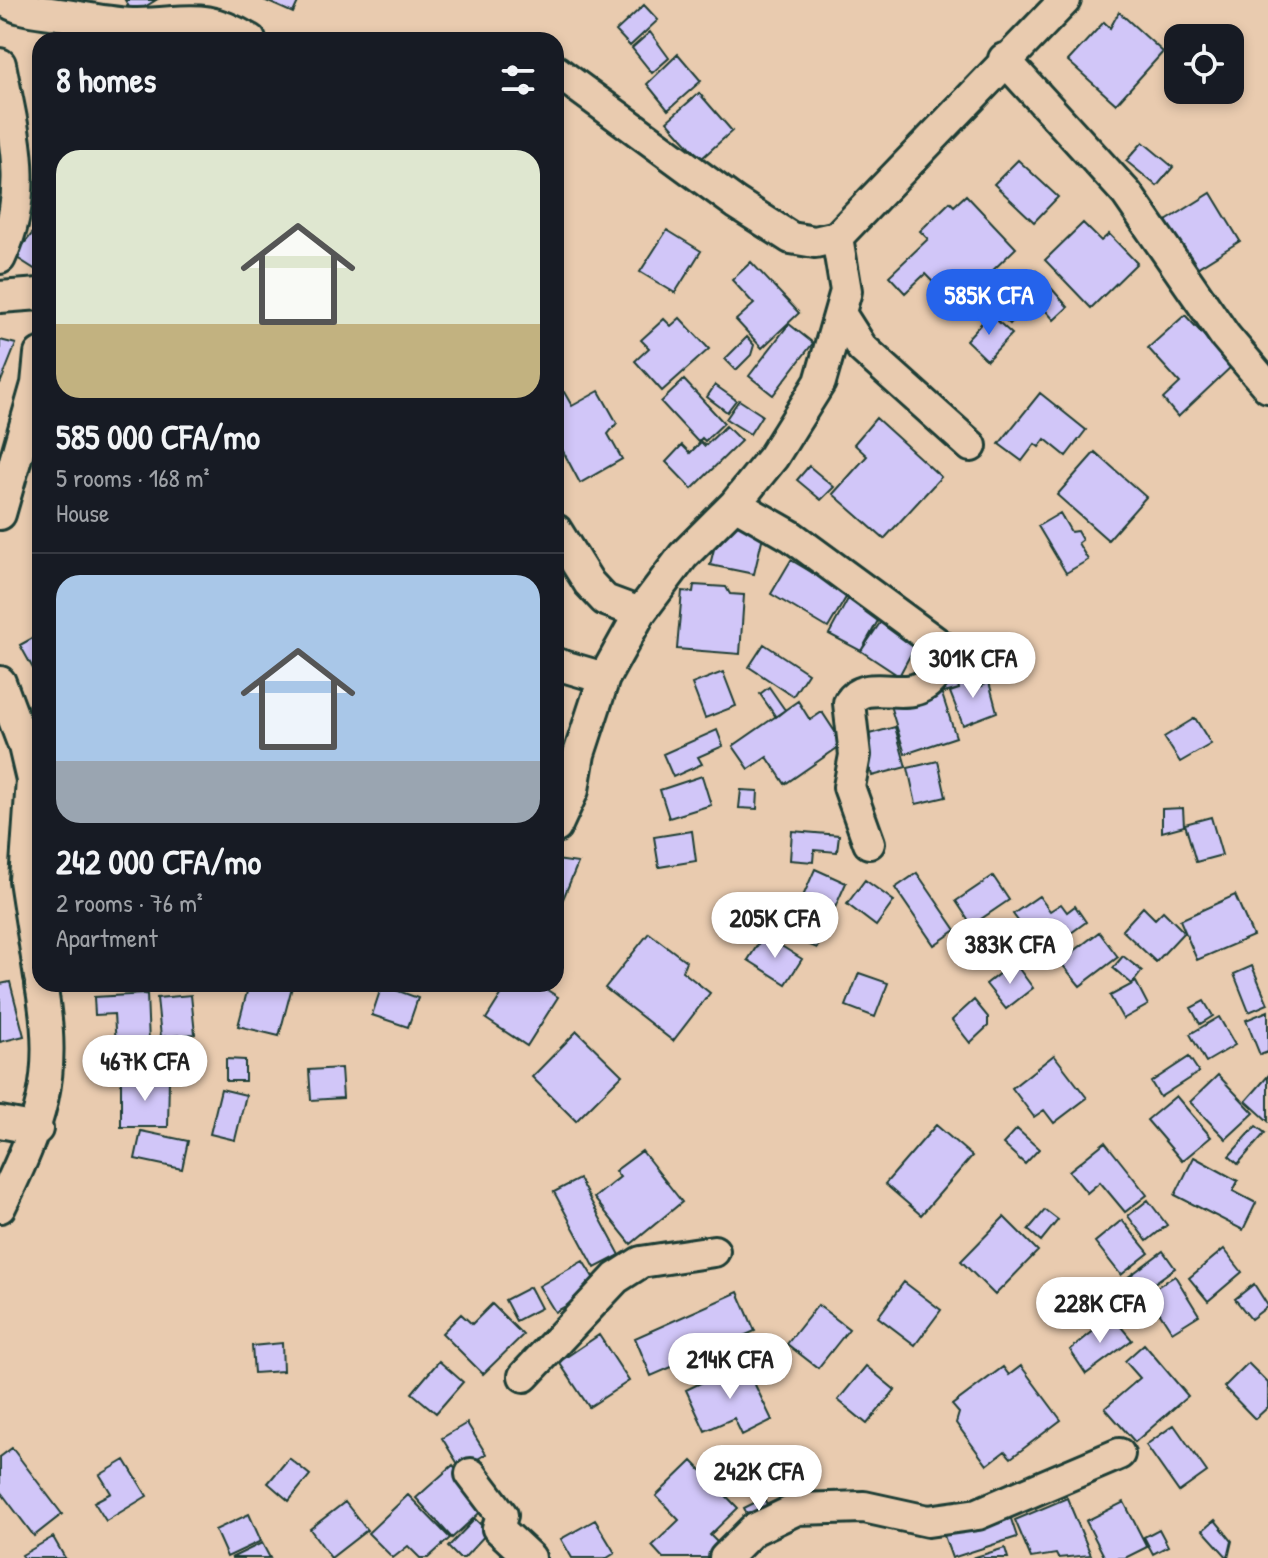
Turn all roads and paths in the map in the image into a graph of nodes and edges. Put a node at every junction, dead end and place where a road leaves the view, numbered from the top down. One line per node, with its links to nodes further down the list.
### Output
1 (5, 0): 3 (street)
2 (1065, 0): 5 (street)
3 (184, 9): 4 (street)
4 (235, 32)
5 (1004, 59): 8 (street); 13 (street)
6 (0, 64): 9 (street)
7 (564, 77): 8 (street)
8 (837, 237): 12 (street)
9 (0, 258)
10 (32, 295): 11 (street)
11 (0, 297)
12 (841, 315): 15 (street); 16 (street)
13 (1268, 387)
14 (32, 402): 17 (street)
15 (971, 446)
16 (735, 504): 19 (street); 26 (street)
17 (0, 514)
18 (564, 543): 19 (street)
19 (640, 613): 21 (street)
20 (564, 666): 21 (street)
21 (604, 678): 25 (street)
22 (0, 682): 23 (street)
23 (32, 769)
24 (32, 798): 27 (street)
25 (564, 810)
26 (869, 843)
27 (13, 878): 28 (street)
28 (32, 948)
29 (42, 992): 31 (street)
30 (0, 1122): 31 (street)
31 (37, 1129): 32 (street)
32 (0, 1207)
33 (714, 1251): 34 (street)
34 (524, 1376)
35 (1119, 1454): 38 (street)
36 (471, 1474): 37 (street)
37 (530, 1558)
38 (725, 1558)

